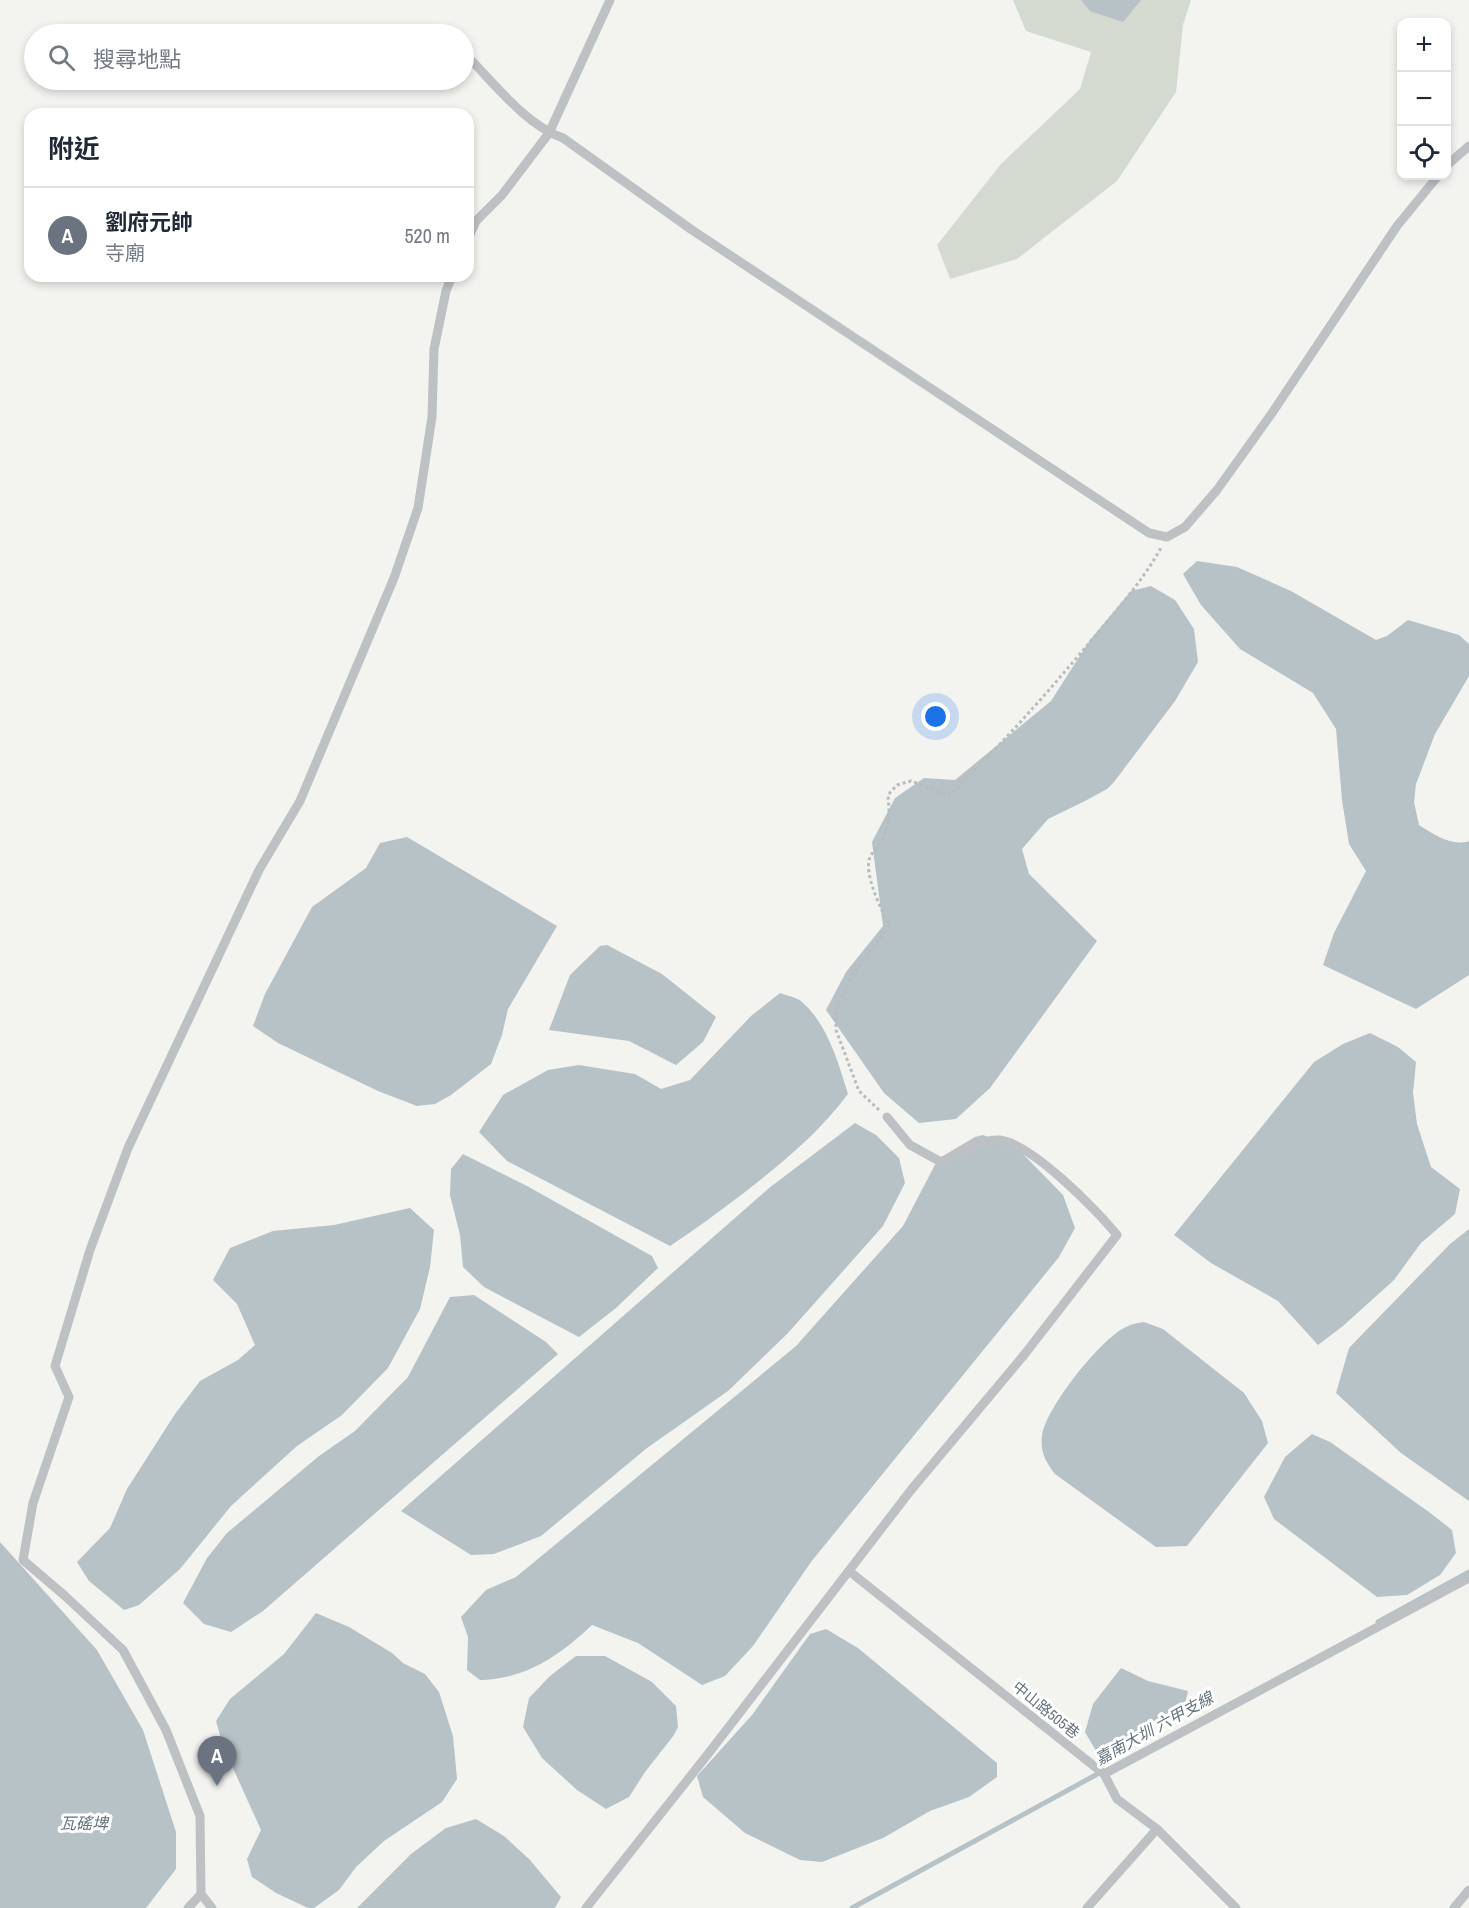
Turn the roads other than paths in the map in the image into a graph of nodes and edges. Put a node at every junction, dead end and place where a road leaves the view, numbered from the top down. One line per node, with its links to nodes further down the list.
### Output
1 (610, 0): 3 (lane)
2 (474, 63): 3 (lane)
3 (549, 133): 6 (lane); 7 (lane)
4 (1469, 146): 5 (lane)
5 (1451, 162)
6 (1435, 180)
7 (474, 226)
8 (450, 282): 15 (lane)
9 (887, 1117): 10 (lane)
10 (849, 1571): 12 (lane, 中山路505巷); 18 (lane)
11 (1469, 1578): 12 (lane)
12 (1104, 1774): 13 (lane, 中山路505巷)
13 (1157, 1829): 19 (lane); 20 (lane, 中山路505巷)
14 (1469, 1890): 21 (lane)
15 (201, 1894): 16 (lane); 17 (lane)
16 (188, 1908)
17 (212, 1908)
18 (586, 1908)
19 (1087, 1908)
20 (1236, 1908)
21 (1454, 1908)

